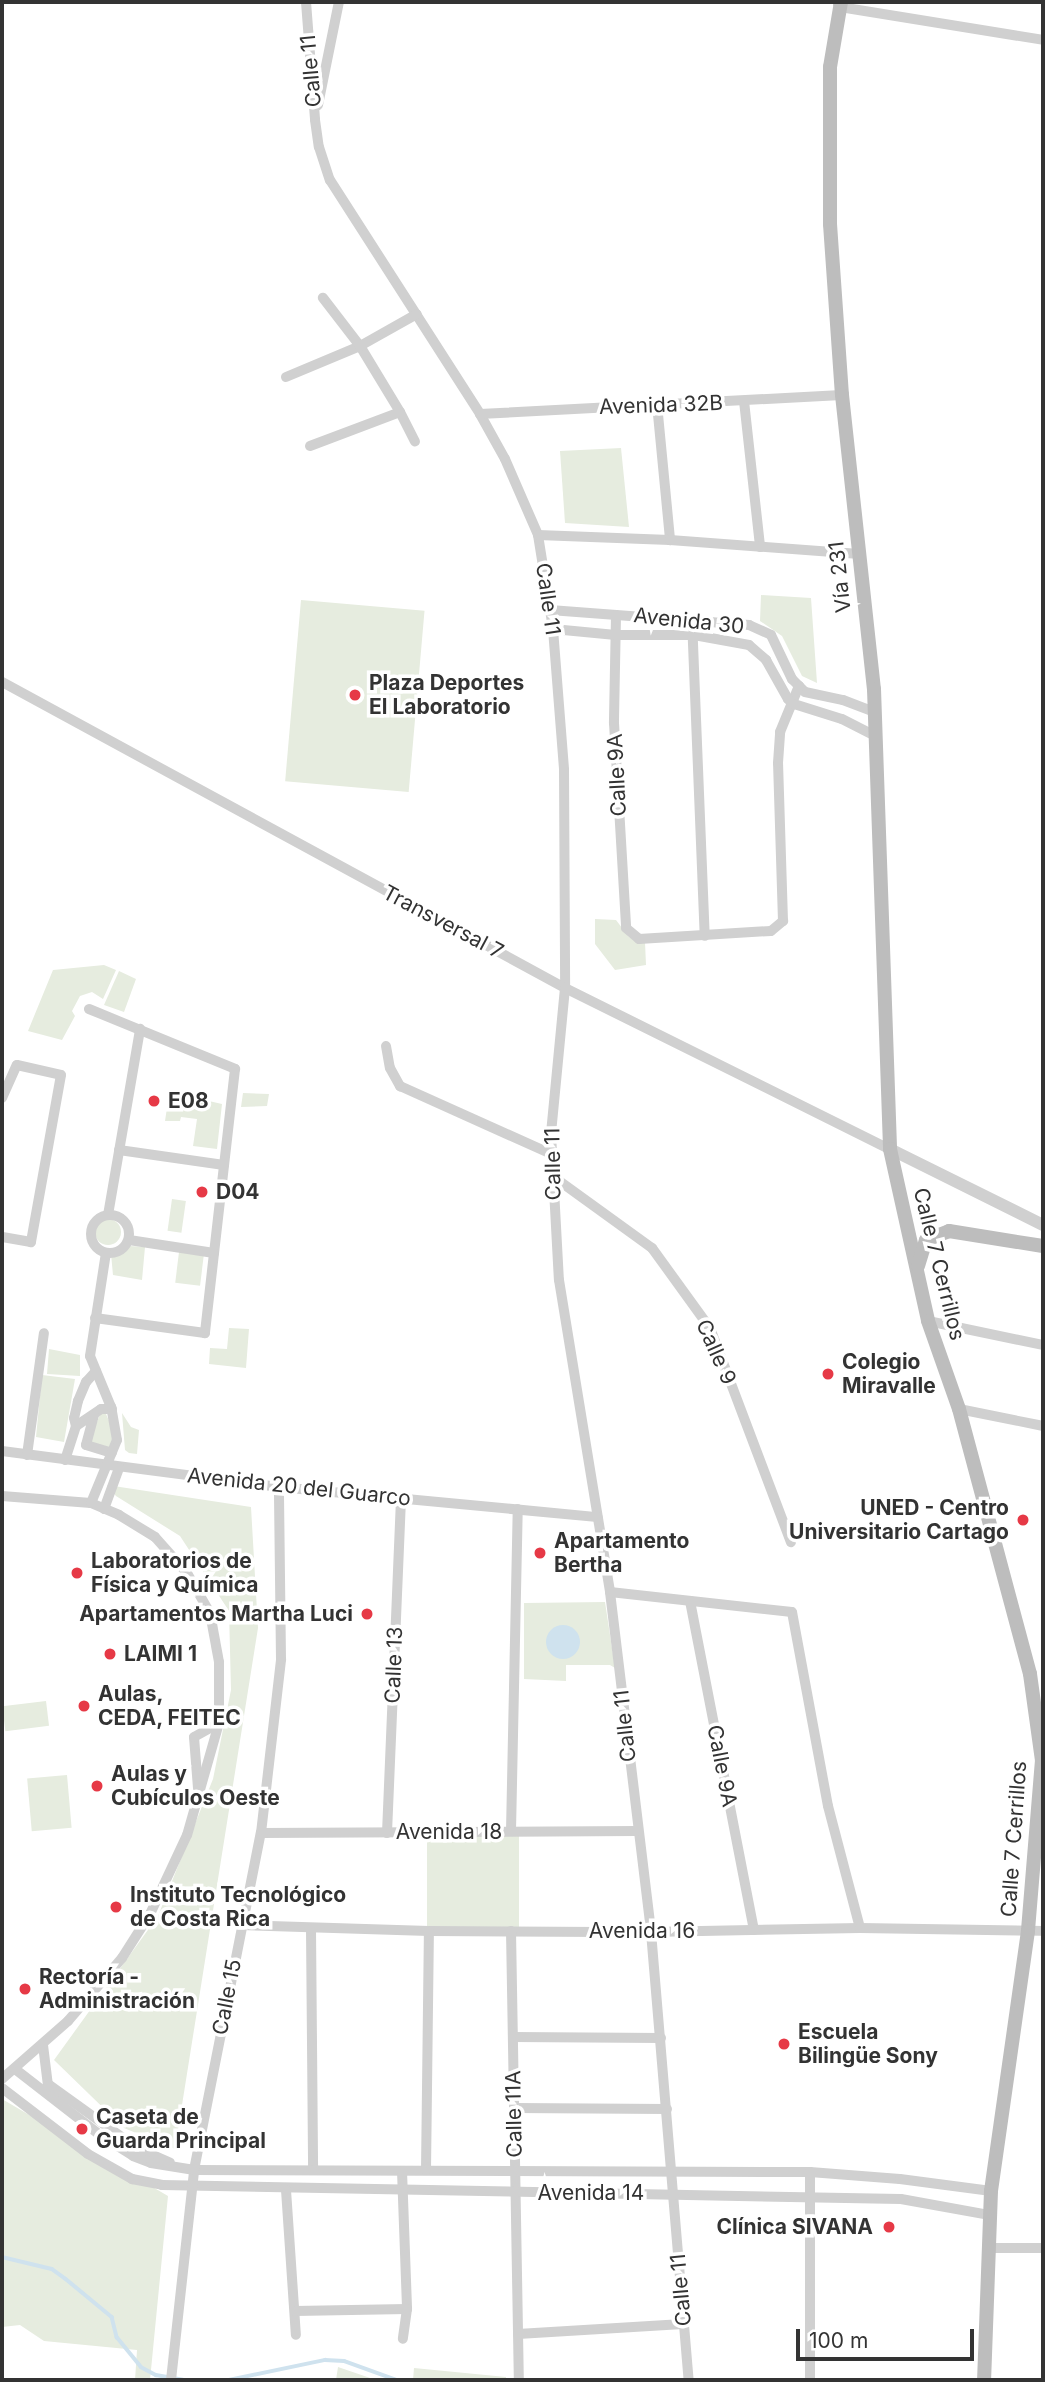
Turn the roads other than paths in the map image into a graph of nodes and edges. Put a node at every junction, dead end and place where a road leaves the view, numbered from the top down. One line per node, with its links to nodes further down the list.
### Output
1 (306, 2): 5 (street, Calle 11)
2 (339, 2): 5 (street)
3 (839, 4): 4 (street); 10 (main road, Vía 231)
4 (1043, 40)
5 (315, 120): 7 (street, Calle 11)
6 (323, 298): 8 (street)
7 (416, 314): 8 (street); 14 (street, Calle 11)
8 (360, 346): 9 (street); 13 (street)
9 (286, 377)
10 (842, 395): 11 (street, Avenida 32B); 20 (main road, Vía 231)
11 (744, 401): 12 (street, Avenida 32B); 19 (street)
12 (657, 404): 14 (street, Avenida 32B); 18 (street)
13 (400, 412): 15 (street); 16 (street)
14 (480, 414): 17 (street, Calle 11)
15 (415, 441)
16 (310, 446)
17 (538, 535): 18 (street); 21 (street, Calle 11)
18 (670, 540): 19 (street)
19 (760, 547): 20 (street)
20 (859, 554): 30 (main road, Vía 231)
21 (550, 610): 22 (street, Avenida 30); 24 (street, Calle 11)
22 (616, 615): 23 (street, Avenida 30); 25 (street, Calle 9A)
23 (692, 619): 26 (street); 28 (street, Avenida 30)
24 (553, 629): 25 (street, Avenida 30); 33 (street, Calle 11)
25 (616, 635): 26 (street, Avenida 30); 32 (street, Calle 9A)
26 (694, 635): 29 (street, Avenida 30); 32 (street)
27 (2, 682): 33 (street, Transversal 7)
28 (799, 686): 29 (street); 30 (street)
29 (794, 704): 31 (street); 32 (street)
30 (875, 712): 31 (main road, Vía 231)
31 (876, 736): 39 (main road, Vía 231)
32 (705, 936)
33 (565, 988): 39 (street, Transversal 7); 40 (street, Calle 11)
34 (89, 1009): 35 (street)
35 (141, 1029): 38 (street); 41 (street)
36 (386, 1046): 40 (street)
37 (2, 1098): 45 (street)
38 (119, 1150): 41 (street); 43 (street)
39 (890, 1150): 44 (street); 50 (main road, Calle 7 Cerrillos)
40 (551, 1154): 42 (street, Calle 11)
41 (224, 1165): 48 (street)
42 (551, 1175): 73 (street, Calle 11); 74 (street, Calle 9)
43 (108, 1214): 46 (street); 49 (street)
44 (1043, 1225)
45 (2, 1237)
46 (129, 1240): 48 (street); 49 (street)
47 (1043, 1246): 50 (main road)
48 (214, 1252): 51 (street)
49 (106, 1253): 51 (street)
50 (916, 1271): 52 (main road, Calle 7 Cerrillos)
51 (95, 1318): 55 (street)
52 (928, 1321): 54 (street); 57 (main road, Calle 7 Cerrillos)
53 (44, 1332): 63 (street)
54 (1043, 1345)
55 (96, 1371): 56 (street); 59 (street)
56 (112, 1409): 58 (street); 62 (street)
57 (959, 1409): 60 (street); 89 (main road, Calle 7 Cerrillos)
58 (94, 1415): 59 (street); 62 (street)
59 (76, 1426): 64 (street)
60 (1043, 1426)
61 (2, 1451): 63 (street, Avenida 20 del Guarco)
62 (112, 1452): 65 (street)
63 (27, 1455): 64 (street, Avenida 20 del Guarco)
64 (65, 1461): 65 (street, Avenida 20 del Guarco)
65 (106, 1466): 66 (street, Avenida 20 del Guarco); 70 (street)
66 (119, 1468): 67 (street, Avenida 20 del Guarco); 71 (street)
67 (279, 1488): 69 (street, Avenida 20 del Guarco); 81 (street, Calle 15)
68 (2, 1496): 70 (street)
69 (401, 1498): 72 (street, Avenida 20 del Guarco); 82 (street, Calle 13)
70 (91, 1503): 71 (street)
71 (104, 1508): 77 (street)
72 (518, 1509): 73 (street, Avenida 20 del Guarco); 80 (street)
73 (598, 1517): 75 (street, Calle 11)
74 (791, 1542)
75 (610, 1592): 76 (street); 79 (street, Calle 11)
76 (690, 1601): 84 (street); 86 (street, Calle 9A)
77 (219, 1723): 78 (street); 78 (street)
78 (198, 1797): 94 (street)
79 (637, 1831): 80 (street, Avenida 18); 91 (street, Calle 11)
80 (511, 1832): 82 (street, Avenida 18)
81 (261, 1833): 82 (street, Avenida 18); 83 (street, Calle 15)
82 (387, 1833)
83 (242, 1925): 85 (street, Avenida 16); 101 (street, Calle 15)
84 (860, 1928): 86 (street, Avenida 16); 89 (street, Avenida 16)
85 (311, 1929): 87 (street, Avenida 16); 102 (street)
86 (754, 1930): 91 (street, Avenida 16)
87 (429, 1931): 88 (street, Avenida 16); 103 (street)
88 (511, 1931): 91 (street, Avenida 16); 92 (street, Calle 11A)
89 (1028, 1931): 90 (street, Avenida 16); 111 (main road, Calle 7 Cerrillos)
90 (1043, 1931)
91 (652, 1932): 93 (street, Calle 11)
92 (513, 2037): 93 (street); 98 (street, Calle 11A)
93 (661, 2038): 99 (street, Calle 11)
94 (43, 2045): 95 (street); 100 (street)
95 (15, 2069): 96 (street); 100 (street)
96 (2, 2079)
97 (2, 2088): 108 (street, Avenida 14)
98 (514, 2108): 99 (street); 107 (street, Calle 11A)
99 (667, 2109): 105 (street, Calle 11)
100 (180, 2167): 101 (street, Avenida 14)
101 (194, 2170): 102 (street, Avenida 14); 108 (street, Calle 15)
102 (313, 2170): 104 (street, Avenida 14)
103 (426, 2170): 104 (street, Avenida 14); 107 (street, Avenida 14)
104 (402, 2171): 110 (street)
105 (670, 2171): 106 (street, Avenida 14); 107 (street, Avenida 14); 113 (street, Calle 11)
106 (810, 2172): 111 (street, Avenida 14); 114 (street)
107 (515, 2173): 112 (street, Calle 11A)
108 (191, 2188): 109 (street, Avenida 14); 124 (street, Calle 15)
109 (286, 2190): 110 (street, Avenida 14); 119 (street)
110 (403, 2191): 112 (street, Avenida 14); 118 (street)
111 (990, 2191): 115 (main road, Calle 7 Cerrillos)
112 (516, 2193): 113 (street, Avenida 14); 121 (street, Calle 11A)
113 (672, 2194): 114 (street, Avenida 14); 120 (street, Calle 11)
114 (810, 2196): 115 (street, Avenida 14); 127 (street)
115 (989, 2215): 116 (main road, Calle 7 Cerrillos)
116 (988, 2248): 117 (street); 128 (main road, Calle 7 Cerrillos)
117 (1043, 2248)
118 (407, 2309): 119 (street); 123 (street)
119 (295, 2311): 122 (street)
120 (683, 2324): 121 (street); 126 (street, Calle 11)
121 (518, 2334): 125 (street, Calle 11A)
122 (296, 2335)
123 (403, 2339)
124 (171, 2380)
125 (519, 2380)
126 (689, 2380)
127 (810, 2380)
128 (984, 2380)

